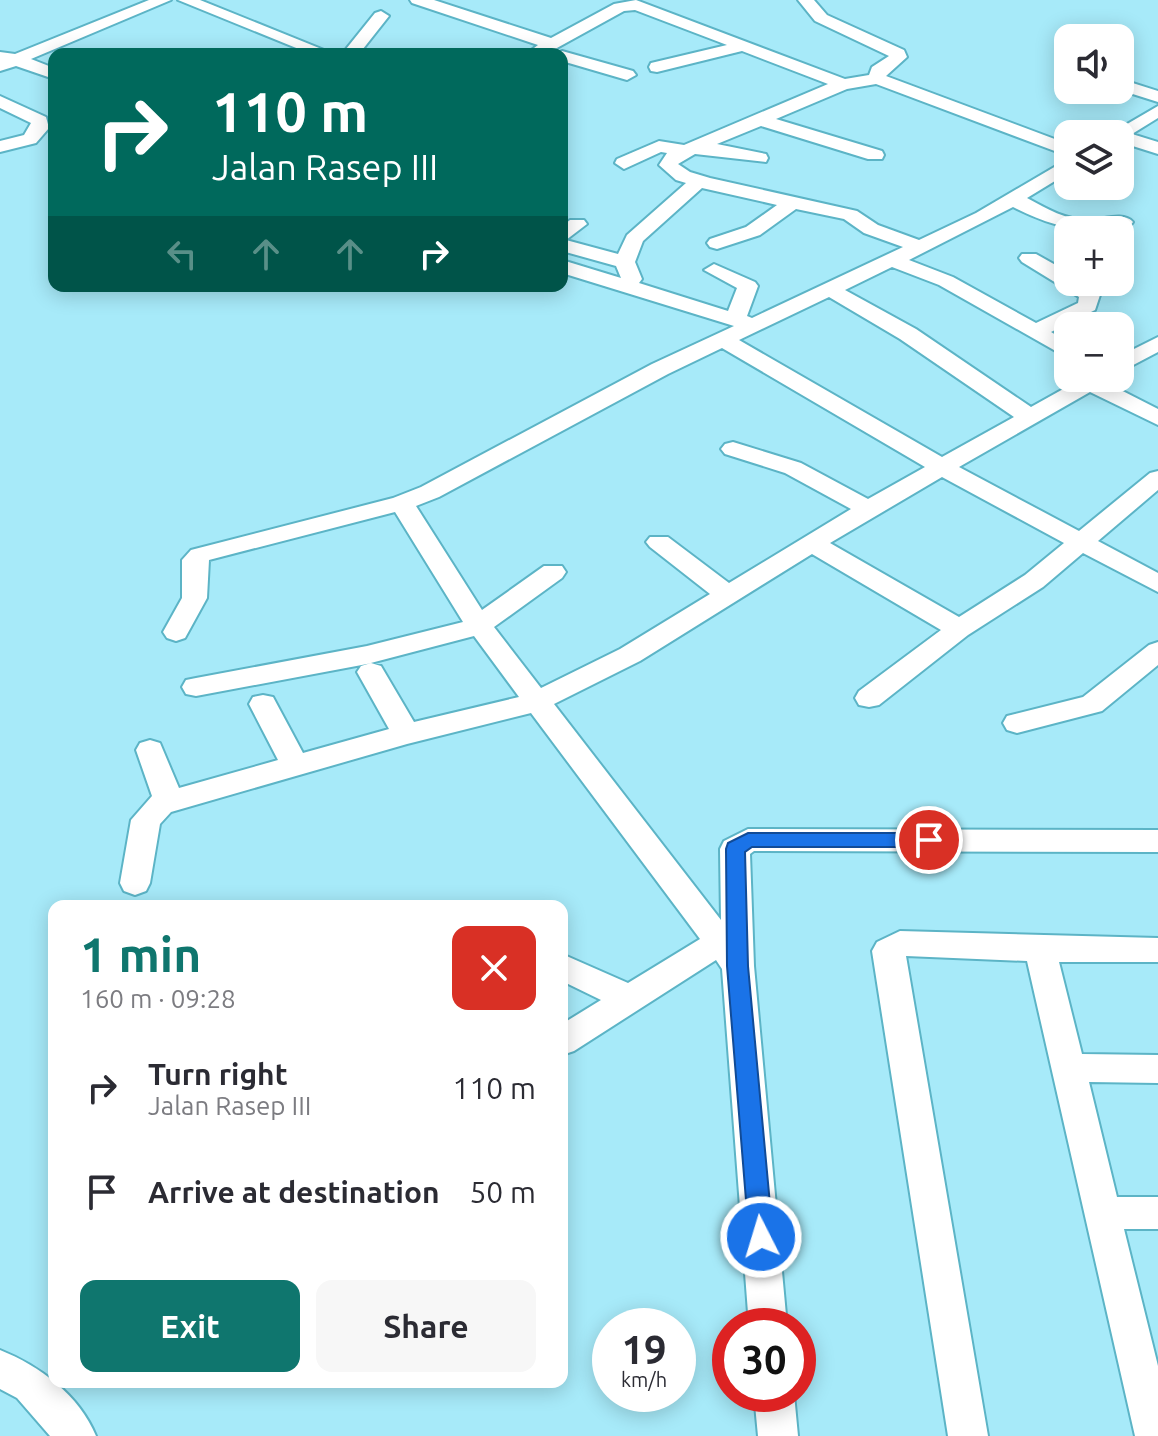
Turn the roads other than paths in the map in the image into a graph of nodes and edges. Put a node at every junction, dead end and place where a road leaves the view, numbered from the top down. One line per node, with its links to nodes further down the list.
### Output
1 (163, 0): 12 (street)
2 (186, 0): 7 (street)
3 (418, 0): 9 (street)
4 (806, 0): 16 (street)
5 (381, 16): 8 (street)
6 (742, 46): 10 (street); 13 (street); 17 (street)
7 (310, 48)
8 (355, 48)
9 (537, 48)
10 (554, 48)
11 (568, 58): 15 (street)
12 (5, 60): 14 (street)
13 (657, 67)
14 (48, 72)
15 (627, 75)
16 (877, 79): 17 (street); 26 (street)
17 (843, 84): 22 (street)
18 (1134, 89): 19 (street)
19 (1158, 97)
20 (0, 101): 27 (street)
21 (1158, 111): 23 (street)
22 (761, 120): 25 (street); 29 (street)
23 (1134, 126)
24 (1134, 140): 28 (street)
25 (894, 142)
26 (1054, 145)
27 (0, 147)
28 (1158, 148)
29 (690, 150): 30 (street); 31 (street); 33 (street)
30 (759, 158)
31 (624, 163)
32 (1054, 174): 34 (street)
33 (699, 181): 35 (street); 42 (street)
34 (1015, 200): 36 (street); 38 (street)
35 (792, 203): 37 (street); 38 (street)
36 (1054, 220)
37 (717, 243)
38 (918, 246): 41 (street)
39 (568, 247): 42 (street)
40 (1029, 258): 45 (street)
41 (889, 259): 47 (street); 50 (street)
42 (625, 262): 46 (street)
43 (568, 268): 46 (street)
44 (714, 270): 49 (street)
45 (1054, 273)
46 (634, 288): 49 (street)
47 (829, 289): 49 (street); 57 (street)
48 (1090, 296): 50 (street)
49 (744, 322): 51 (street)
50 (1037, 331): 52 (street)
51 (721, 338): 60 (street); 62 (street)
52 (1054, 342)
53 (1158, 343): 54 (street)
54 (1134, 357)
55 (1074, 392): 57 (street)
56 (1113, 392): 58 (street)
57 (1030, 417): 60 (street)
58 (1158, 418)
59 (733, 449): 63 (street)
60 (942, 467): 63 (street); 64 (street)
61 (1158, 478): 64 (street)
62 (402, 503): 70 (street); 72 (street)
63 (869, 509): 66 (street)
64 (1083, 541): 68 (street); 71 (street)
65 (659, 542): 69 (street)
66 (813, 544): 69 (street); 71 (street)
67 (553, 572): 70 (street)
68 (1158, 584)
69 (729, 596): 77 (street)
70 (479, 625): 75 (street); 77 (street)
71 (959, 629): 76 (street)
72 (176, 632)
73 (1158, 651): 79 (street)
74 (371, 672): 80 (street)
75 (196, 687)
76 (869, 698)
77 (536, 702): 80 (street); 88 (street)
78 (263, 704): 82 (street)
79 (1017, 723)
80 (406, 734): 82 (street)
81 (150, 750): 83 (street)
82 (295, 766): 83 (street)
83 (169, 802): 85 (street)
84 (1158, 841): 88 (street)
85 (135, 883)
86 (1040, 949): 87 (street); 92 (street); 101 (street)
87 (1158, 950)
88 (730, 954): 90 (street); 96 (street)
89 (568, 970): 90 (street)
90 (629, 998): 91 (street)
91 (568, 1037)
92 (1068, 1068): 93 (street); 94 (street)
93 (1158, 1069)
94 (1102, 1213): 95 (street); 102 (street)
95 (1158, 1213)
96 (766, 1308)
97 (0, 1369): 99 (street)
98 (776, 1412): 100 (street)
99 (76, 1436)
100 (778, 1436)
101 (968, 1436)
102 (1155, 1436)

